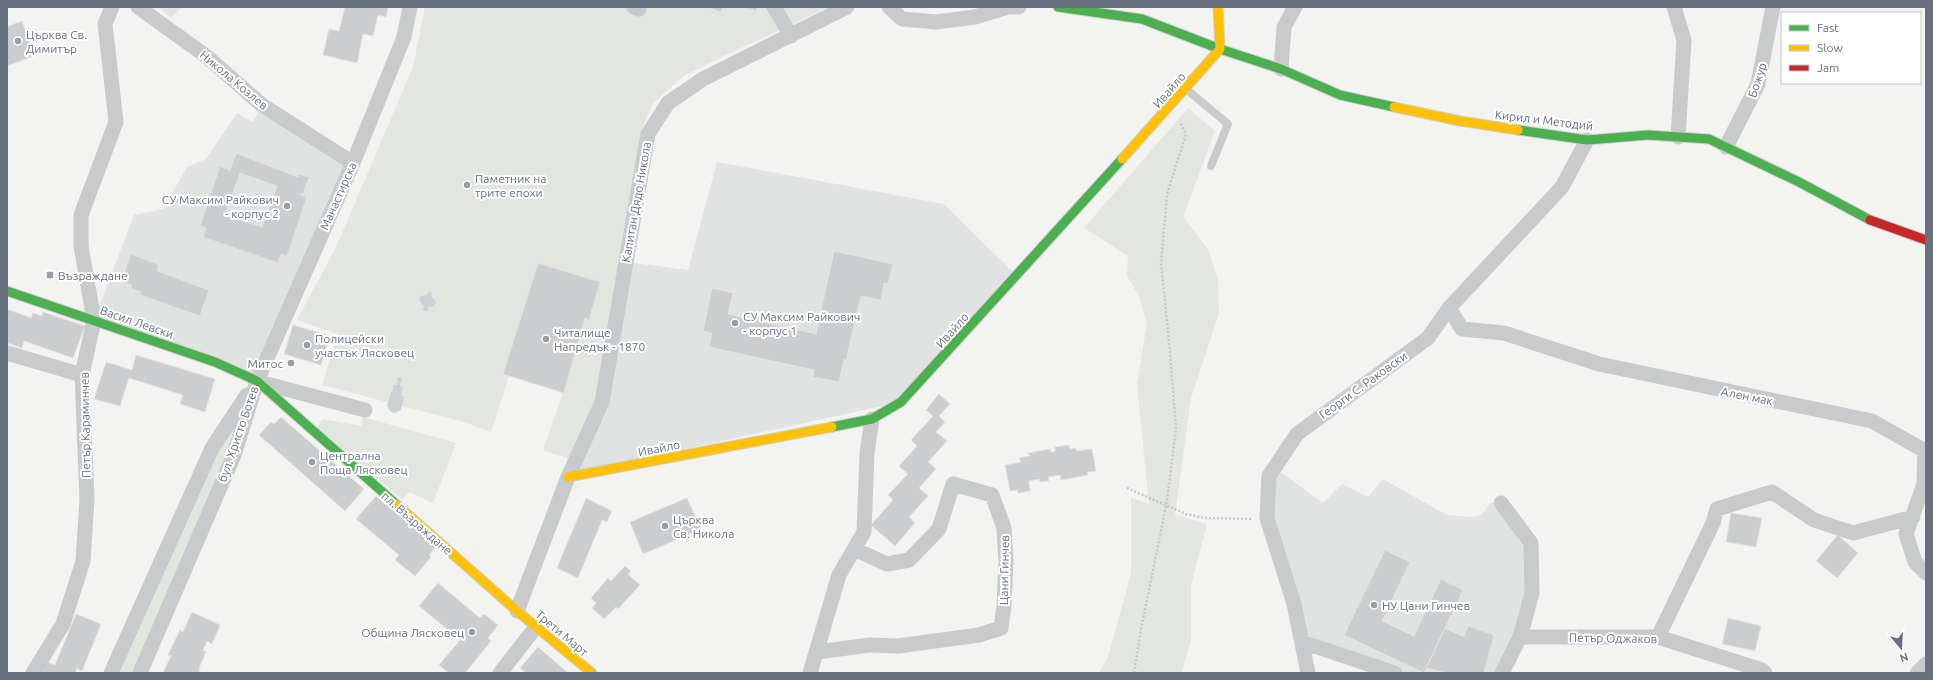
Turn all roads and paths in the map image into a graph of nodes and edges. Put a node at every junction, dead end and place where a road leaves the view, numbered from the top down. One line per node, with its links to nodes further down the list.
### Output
1 (112, 7): 27 (street, Петър Караминчев)
2 (138, 7): 22 (street, Никола Козлев)
3 (410, 7): 22 (street, Манастирска)
4 (774, 7): 14 (street)
5 (847, 7): 14 (street, Капитан Дядо Никола)
6 (889, 7): 7 (street)
7 (1019, 7)
8 (1058, 7): 13 (street)
9 (1218, 7): 15 (street)
10 (1294, 7): 16 (street)
11 (1674, 7): 19 (street)
12 (1773, 7): 21 (street, Божур)
13 (1083, 9): 15 (street)
14 (791, 36): 33 (street, Капитан Дядо Никола)
15 (1220, 49): 16 (street, Кирил и Методий); 17 (street, Ивайло)
16 (1281, 69): 20 (street, Кирил и Методий)
17 (1185, 88): 18 (street, Ивайло); 23 (lane)
18 (1171, 106): 32 (street, Ивайло); 36 (path)
19 (1678, 137): 20 (street, Кирил и Методий); 21 (street, Кирил и Методий)
20 (1587, 140): 26 (street, Георги С. Раковски)
21 (1726, 147): 24 (street, Кирил и Методий)
22 (353, 162): 30 (street, Манастирска)
23 (1211, 166)
24 (1926, 240)
25 (7, 291): 27 (street, Васил Левски)
26 (1449, 308): 37 (street, Ален мак); 38 (street, Георги С. Раковски)
27 (94, 320): 29 (street, Петър Караминчев); 30 (street, Васил Левски)
28 (7, 353): 29 (street)
29 (82, 375): 48 (street, Петър Караминчев)
30 (257, 381): 31 (street); 41 (street, пл. Възраждане); 49 (street, бул. Христо Ботев); 50 (street, бул. Христо Ботев)
31 (364, 410)
32 (872, 419): 33 (street, Ивайло); 39 (street)
33 (568, 477): 41 (street)
34 (1126, 488): 36 (path)
35 (1501, 503): 43 (street)
36 (1166, 507): 38 (path); 54 (path)
37 (1913, 516): 40 (street, Ален мак); 44 (street)
38 (1267, 518): 45 (street, Георги С. Раковски)
39 (854, 549): 46 (street); 46 (street, Цани Гинчев)
40 (1926, 573)
41 (517, 611): 42 (street, Трети Март)
42 (536, 627): 51 (street); 52 (street, Трети Март)
43 (1520, 637): 44 (street, Петър Оджаков); 57 (street)
44 (1658, 637): 58 (street, Петър Оджаков)
45 (1302, 642): 55 (street, Георги С. Раковски); 56 (street)
46 (817, 652): 53 (street)
47 (1926, 664): 59 (street)
48 (34, 673)
49 (111, 673)
50 (140, 673)
51 (500, 673)
52 (592, 673)
53 (810, 673)
54 (1134, 673)
55 (1308, 673)
56 (1395, 673)
57 (1502, 673)
58 (1765, 673)
59 (1917, 673)

